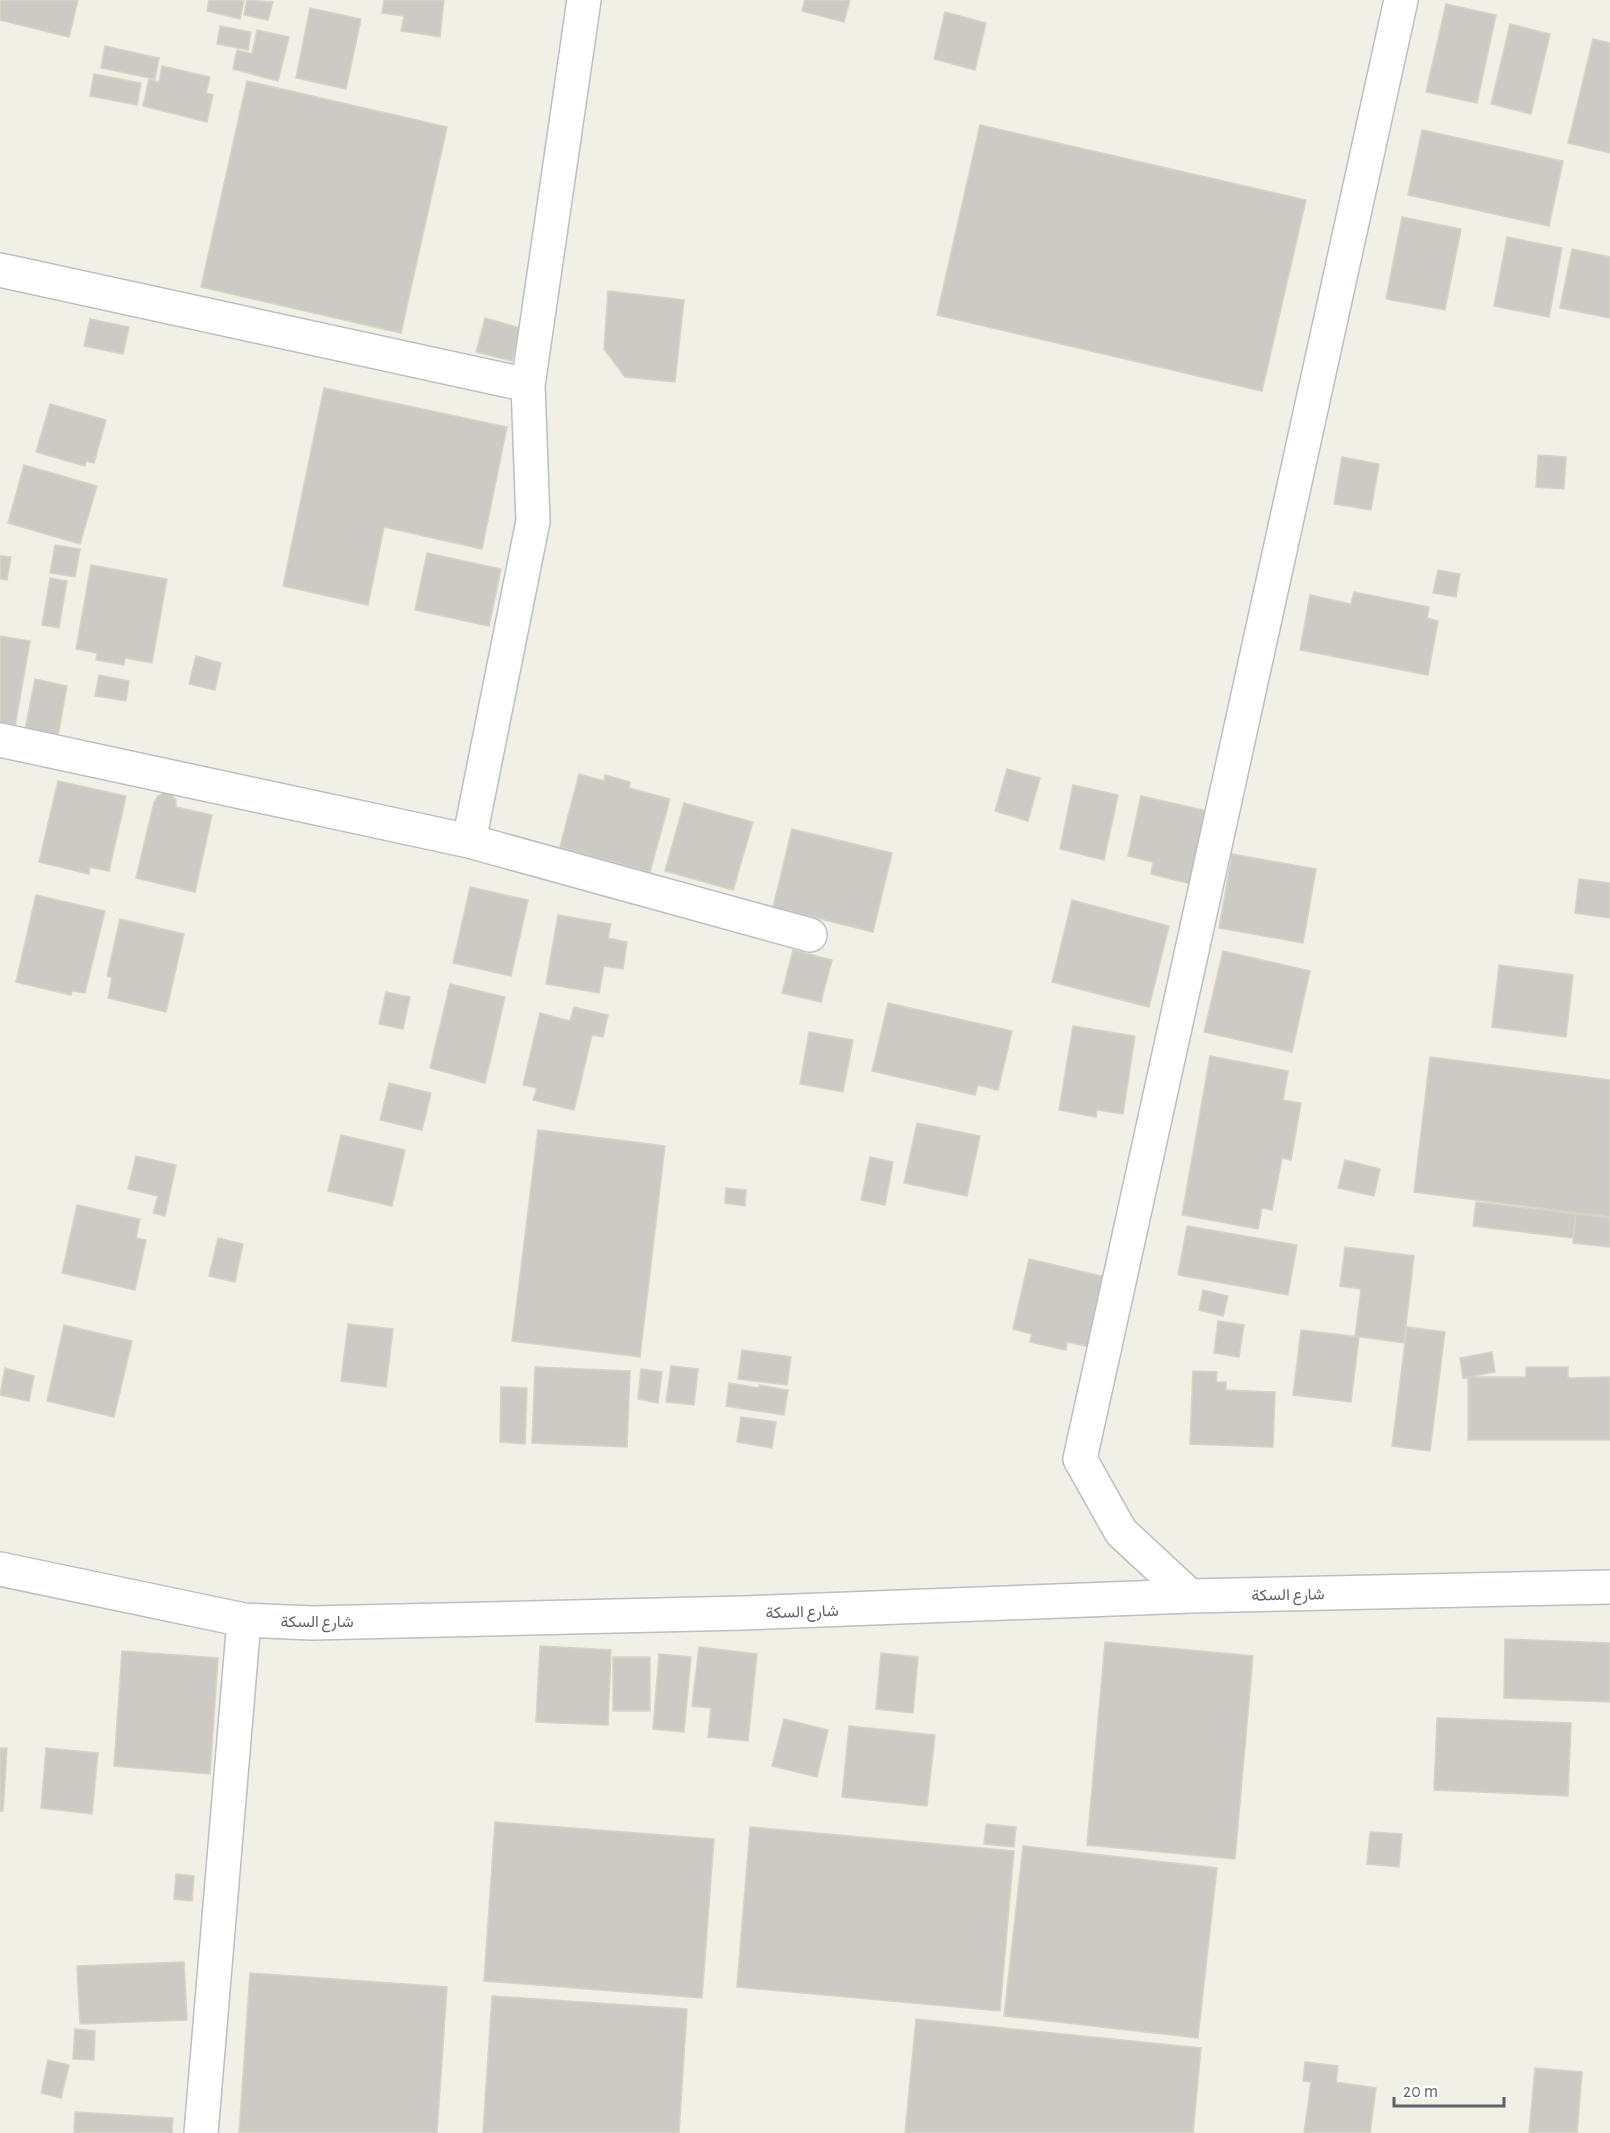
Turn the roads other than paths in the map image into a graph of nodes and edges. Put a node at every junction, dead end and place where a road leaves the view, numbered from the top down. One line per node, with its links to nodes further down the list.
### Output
1 (584, 0): 4 (street)
2 (1401, 0): 10 (street)
3 (0, 270): 4 (street)
4 (528, 385): 6 (street)
5 (0, 740): 6 (street)
6 (469, 841): 7 (street)
7 (810, 935)
8 (0, 1569): 11 (street, شارع السكة)
9 (1610, 1587): 10 (street, شارع السكة)
10 (1190, 1596): 11 (street, شارع السكة)
11 (244, 1620): 12 (street)
12 (201, 2133)

